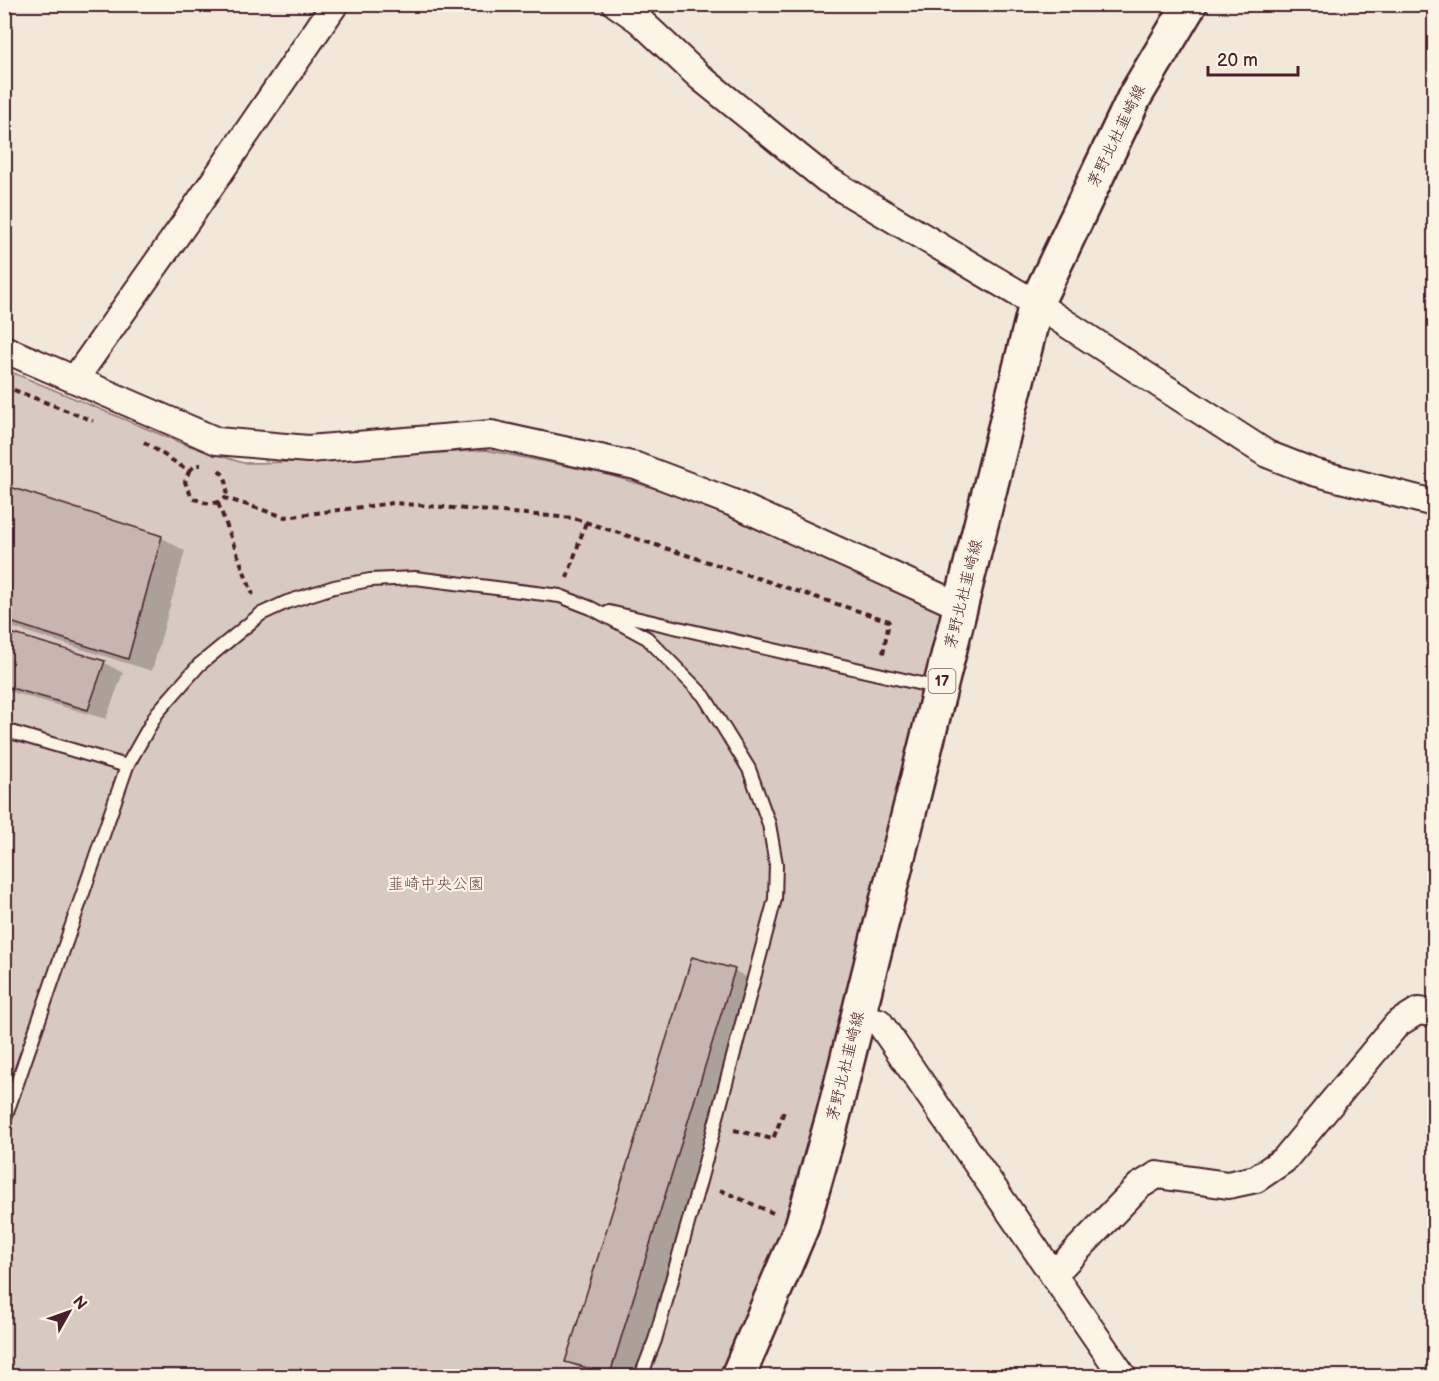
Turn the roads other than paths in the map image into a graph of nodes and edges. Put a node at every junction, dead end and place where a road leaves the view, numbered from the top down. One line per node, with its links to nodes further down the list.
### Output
1 (334, 4): 7 (street)
2 (616, 4): 4 (street)
3 (1190, 4): 5 (main road, 茅野北杜韮崎線 / 17)
4 (645, 12): 5 (street)
5 (1036, 304): 8 (street); 9 (main road, 茅野北杜韮崎線 / 17)
6 (4, 349): 7 (street)
7 (75, 379): 9 (street)
8 (1434, 503)
9 (960, 606): 11 (main road, 茅野北杜韮崎線 / 17)
10 (591, 608): 11 (lane); 13 (lane); 18 (lane)
11 (941, 688): 15 (main road, 茅野北杜韮崎線 / 17)
12 (4, 730): 13 (lane)
13 (127, 766): 16 (lane)
14 (1434, 1013): 17 (street)
15 (858, 1017): 17 (street); 19 (main road, 茅野北杜韮崎線 / 17)
16 (4, 1121)
17 (1053, 1275): 20 (street)
18 (642, 1377)
19 (738, 1377)
20 (1124, 1377)

